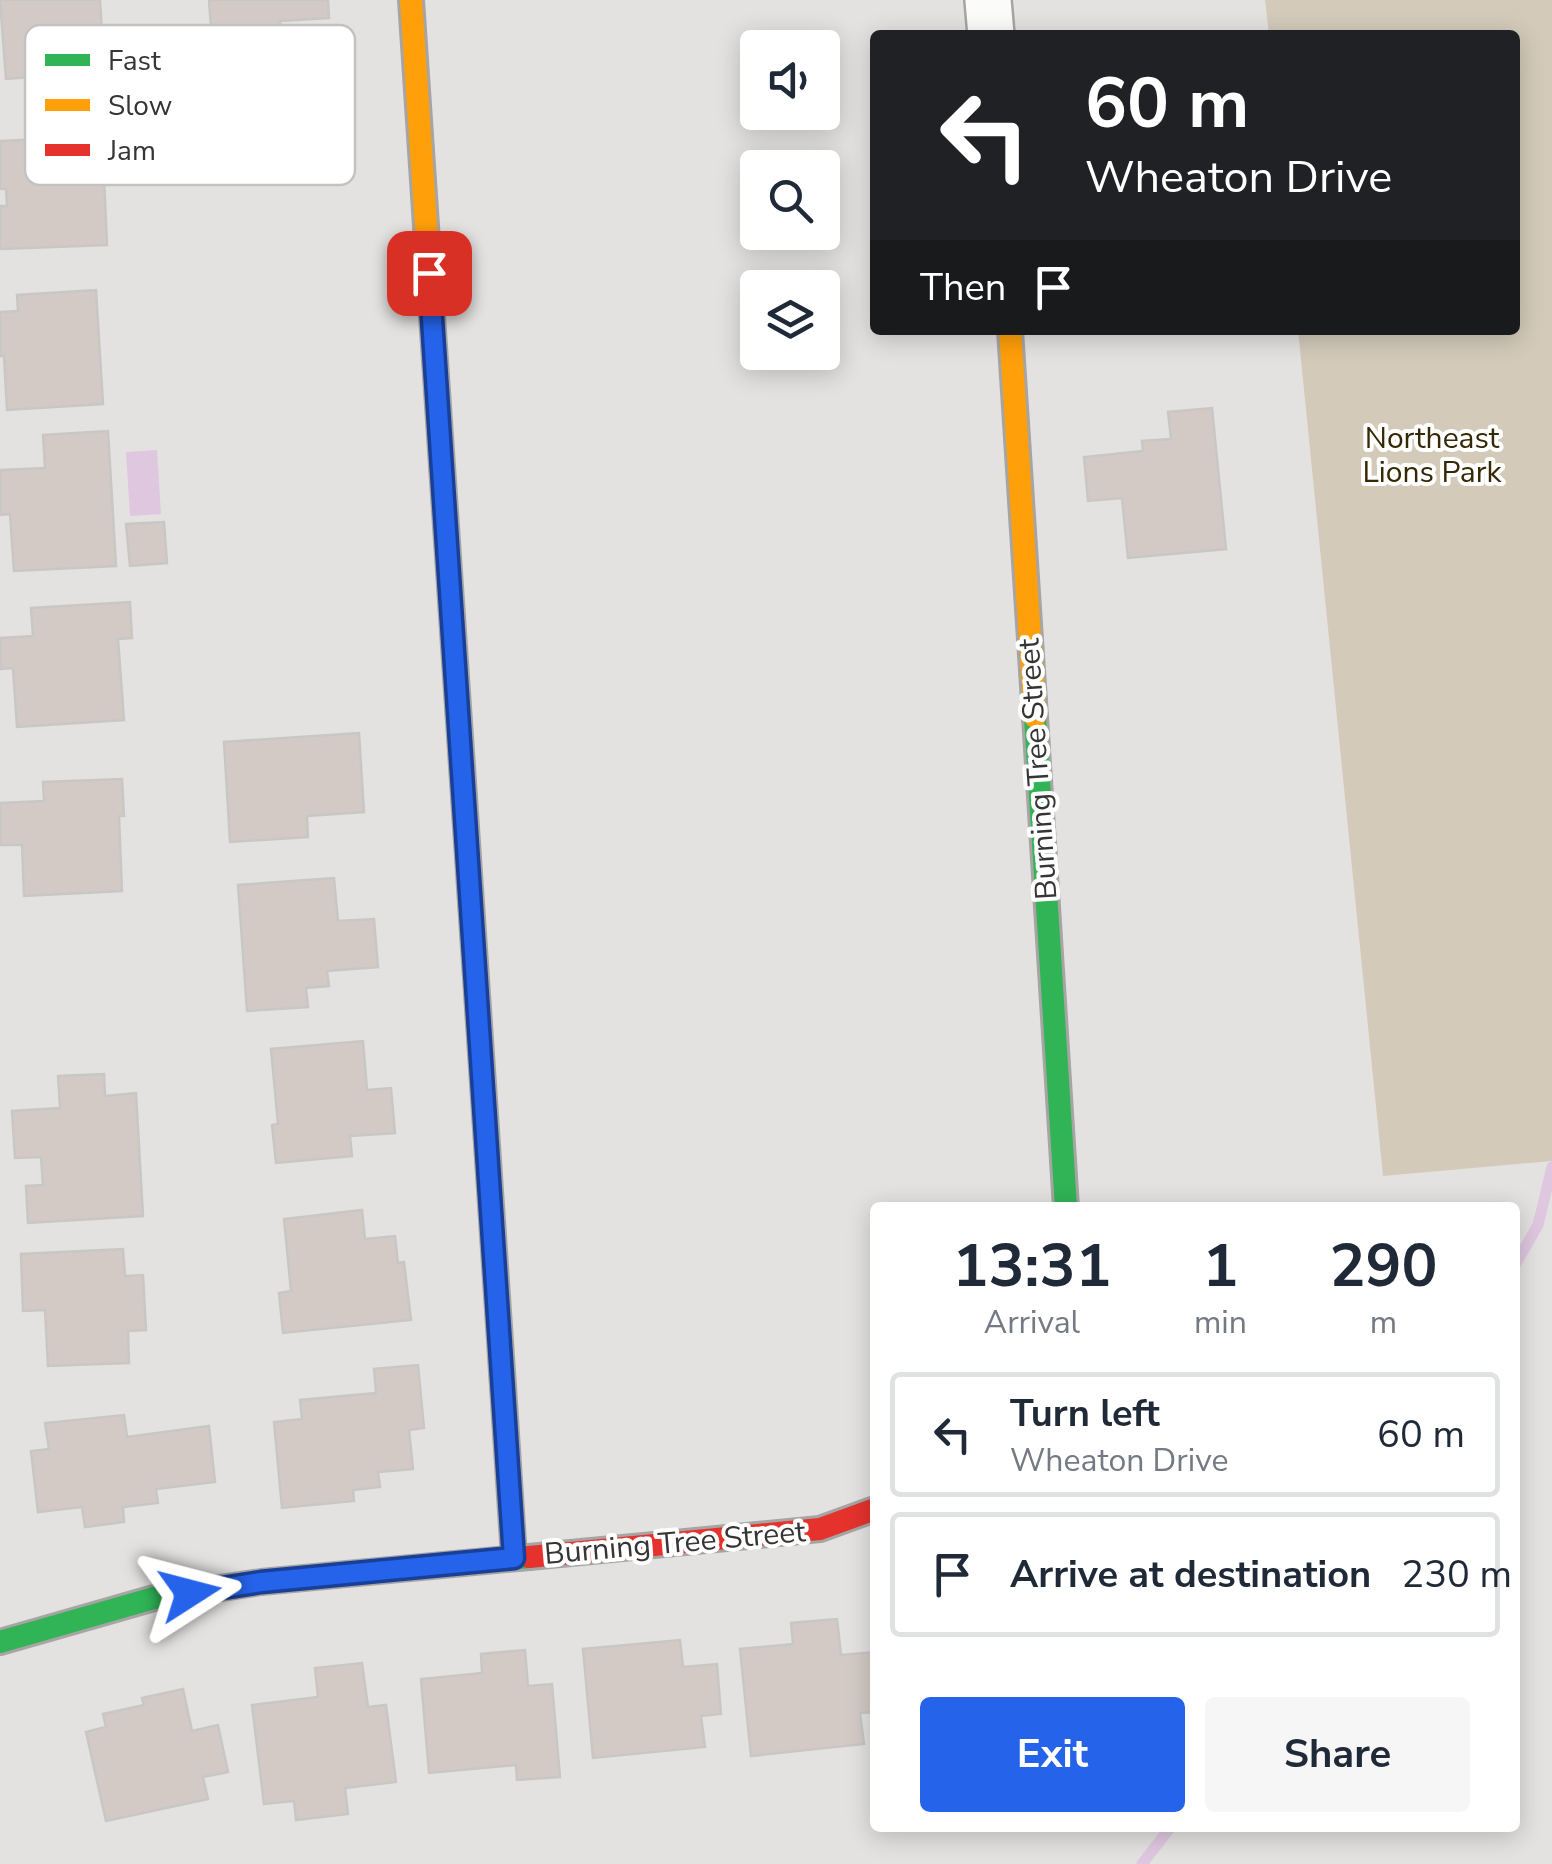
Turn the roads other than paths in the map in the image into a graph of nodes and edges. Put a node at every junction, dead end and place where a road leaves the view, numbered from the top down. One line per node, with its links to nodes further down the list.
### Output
1 (411, 0): 7 (street)
2 (988, 0): 3 (street)
3 (991, 30)
4 (1010, 335): 5 (street, Burning Tree Street)
5 (1066, 1202)
6 (870, 1511): 7 (street, Burning Tree Street)
7 (514, 1558): 8 (street, Burning Tree Street)
8 (0, 1640)

